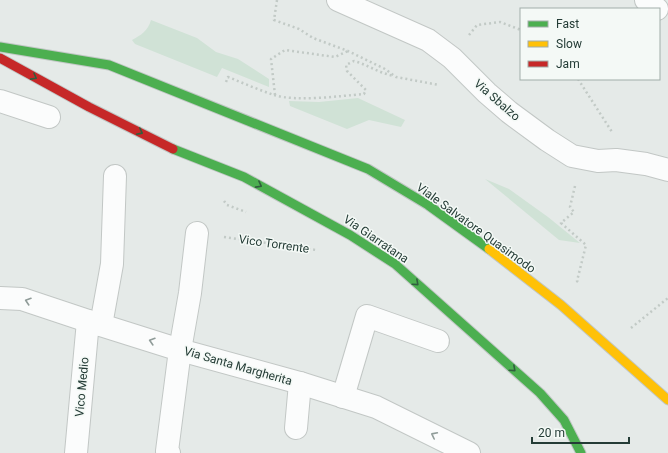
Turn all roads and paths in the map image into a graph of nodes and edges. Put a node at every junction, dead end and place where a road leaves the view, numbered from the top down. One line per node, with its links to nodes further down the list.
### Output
1 (277, 0): 9 (path)
2 (338, 0): 11 (street, Via Sbalzo)
3 (646, 0): 4 (street)
4 (656, 8)
5 (660, 12): 6 (street)
6 (668, 18)
7 (520, 30): 11 (path)
8 (0, 46): 36 (street, Viale Salvatore Quasimodo)
9 (348, 52): 12 (path); 16 (path)
10 (0, 58): 21 (street, Via Giarratana, one-way to 21)
11 (452, 58): 19 (street, Via Sbalzo)
12 (396, 77): 15 (path); 16 (path)
13 (579, 80): 19 (path)
14 (226, 83): 16 (path)
15 (446, 83)
16 (275, 95)
17 (0, 101): 18 (street)
18 (49, 117)
19 (646, 164): 20 (street, Via Sbalzo)
20 (668, 170)
21 (234, 173): 24 (path); 41 (street, Via Giarratana, one-way to 41)
22 (114, 176): 30 (street, Vico Medio)
23 (575, 185): 27 (path)
24 (249, 214)
25 (197, 233): 26 (path, Vico Torrente); 33 (street)
26 (322, 251)
27 (583, 286)
28 (0, 298): 30 (street, Via Santa Margherita, one-way to 28)
29 (668, 298): 31 (path)
30 (94, 323): 33 (street, Via Santa Margherita, one-way to 30); 38 (street, Vico Medio)
31 (636, 333)
32 (438, 341): 35 (street)
33 (180, 350): 34 (street, Via Santa Margherita); 39 (street)
34 (300, 383): 35 (street, Via Santa Margherita); 37 (street)
35 (343, 397): 40 (street, Via Santa Margherita, one-way to 35)
36 (668, 400)
37 (296, 428)
38 (76, 453)
39 (169, 453)
40 (469, 453)
41 (581, 453)

